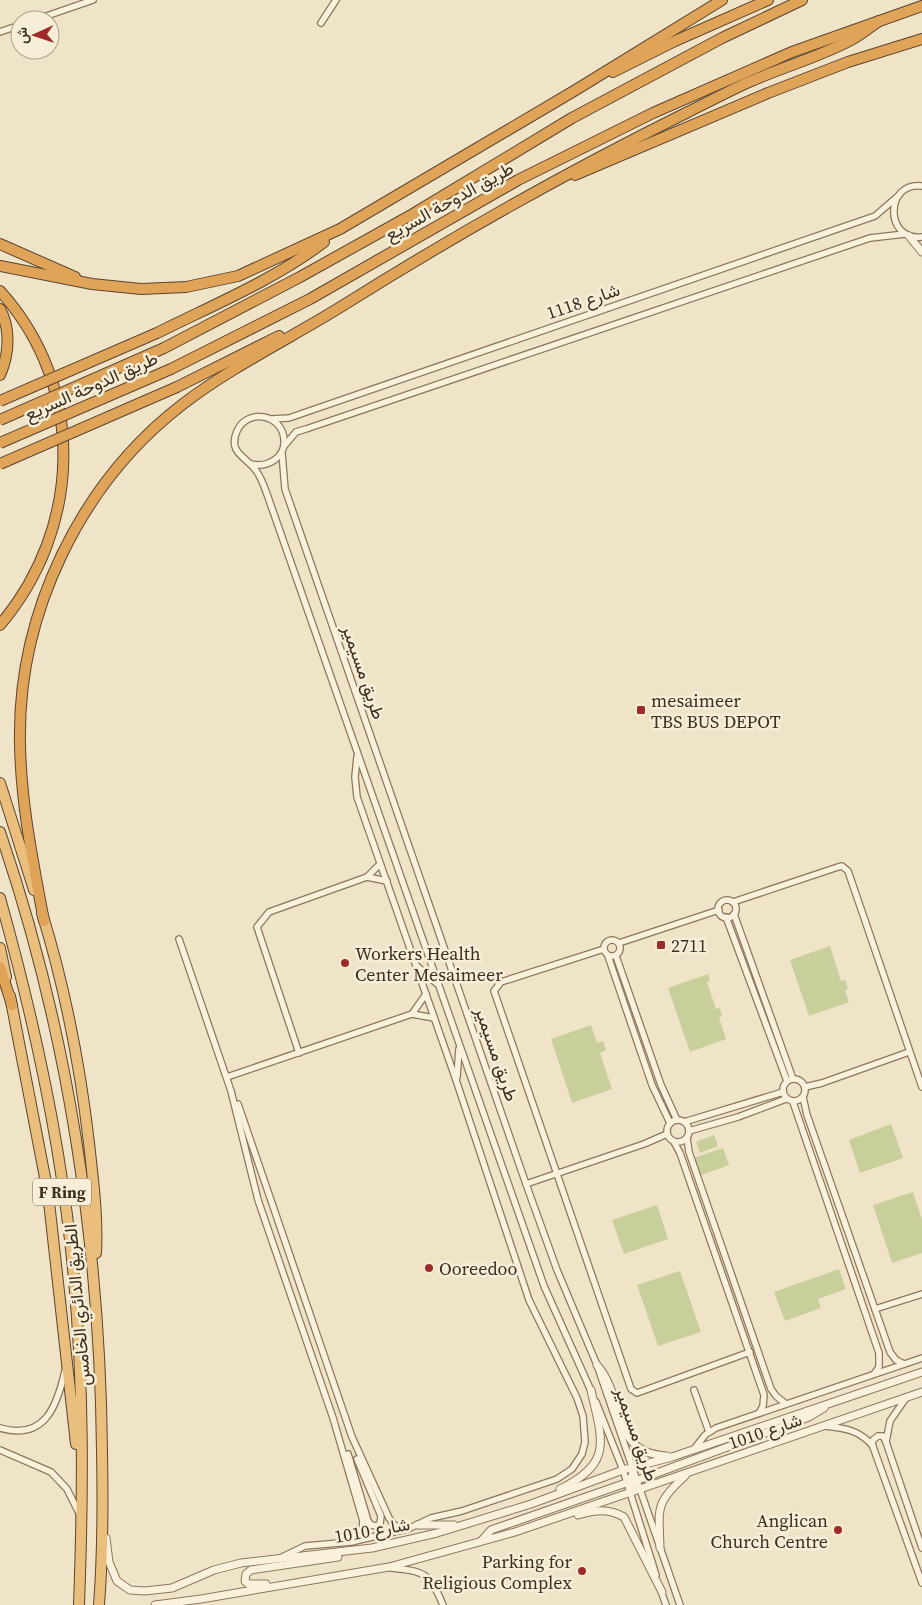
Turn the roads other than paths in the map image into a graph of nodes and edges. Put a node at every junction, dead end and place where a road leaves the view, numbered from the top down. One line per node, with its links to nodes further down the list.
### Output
1 (93, 0): 7 (street)
2 (336, 0): 9 (street)
3 (722, 0): 11 (highway)
4 (768, 0): 11 (highway)
5 (802, 0): 28 (highway, طريق الدوحة السريع, bridge)
6 (922, 6): 8 (highway, طريق الدوحة السريع)
7 (60, 11)
8 (879, 21): 13 (highway); 29 (highway, طريق الدوحة السريع, bridge)
9 (322, 23)
10 (922, 39): 13 (highway)
11 (574, 91): 15 (highway)
12 (922, 186): 14 (street, شارع 1118)
13 (547, 187): 23 (highway)
14 (897, 197): 16 (street); 27 (street, شارع 1118)
15 (340, 229): 21 (highway); 26 (highway, bridge)
16 (907, 235): 17 (street, شارع 1118); 19 (street); 30 (street, شارع 1118)
17 (922, 238)
18 (0, 244): 21 (highway)
19 (922, 252)
20 (0, 266): 21 (highway)
21 (92, 284)
22 (0, 291): 33 (highway)
23 (347, 303): 31 (highway, bridge); 45 (highway)
24 (0, 309): 25 (highway)
25 (0, 375)
26 (0, 400)
27 (272, 419): 30 (street); 32 (street)
28 (0, 420)
29 (0, 443)
30 (283, 449): 32 (street); 79 (street, طريق مسيمير)
31 (0, 464)
32 (250, 464): 34 (street, طريق مسيمير)
33 (0, 625)
34 (358, 757): 37 (street); 54 (street, طريق مسيمير)
35 (0, 783): 45 (highway)
36 (0, 832): 80 (highway, الطريق الدائري الخامس / F Ring)
37 (380, 864): 38 (street); 39 (street)
38 (368, 877): 39 (street); 61 (street)
39 (387, 881): 52 (street)
40 (0, 898): 117 (highway, الطريق الدائري الخامس / F Ring)
41 (733, 902): 42 (street); 43 (street); 60 (street)
42 (719, 910): 44 (street); 47 (street)
43 (734, 914): 44 (street); 64 (street)
44 (726, 917): 64 (street)
45 (44, 921): 80 (highway)
46 (179, 939): 62 (street)
47 (619, 943): 49 (street); 51 (street)
48 (0, 948): 56 (highway)
49 (604, 949): 50 (street); 78 (street)
50 (608, 956): 51 (street); 73 (street)
51 (616, 956): 71 (street)
52 (416, 964): 54 (street); 55 (street)
53 (0, 967): 56 (highway)
54 (437, 984): 59 (street, طريق مسيمير)
55 (426, 994): 57 (street); 58 (street)
56 (12, 1005): 87 (highway)
57 (412, 1014): 58 (street); 61 (street)
58 (434, 1018): 63 (street)
59 (459, 1047): 63 (street); 93 (street, طريق مسيمير)
60 (910, 1052): 65 (street); 66 (street)
61 (299, 1053): 62 (street)
62 (227, 1077): 67 (street)
63 (456, 1080): 123 (street)
64 (790, 1080): 65 (street); 68 (street)
65 (805, 1087): 69 (street)
66 (922, 1087)
67 (232, 1091): 104 (street); 105 (street)
68 (783, 1092): 70 (street); 72 (street)
69 (803, 1097): 70 (street); 82 (street)
70 (790, 1100): 74 (street); 84 (street)
71 (677, 1120): 72 (street); 73 (street)
72 (684, 1122): 74 (street)
73 (670, 1123): 75 (street)
74 (689, 1130): 76 (street)
75 (667, 1134): 77 (street); 78 (street)
76 (686, 1138): 77 (street); 92 (street)
77 (674, 1142): 85 (street)
78 (557, 1173): 79 (street); 85 (street)
79 (526, 1184): 89 (street, طريق مسيمير)
80 (95, 1279): 120 (highway, الطريق الدائري الخامس / F Ring)
81 (922, 1294): 82 (street)
82 (874, 1309): 83 (street)
83 (888, 1348): 84 (street); 88 (street)
84 (878, 1350): 91 (street)
85 (750, 1352): 95 (street)
86 (922, 1358): 88 (street, شارع 1010)
87 (67, 1364): 102 (street); 117 (highway)
88 (904, 1364): 91 (street, شارع 1010)
89 (597, 1365): 110 (street); 111 (street, طريق مسيمير)
90 (922, 1372): 98 (street, شارع 1010)
91 (874, 1374): 99 (street, شارع 1010)
92 (771, 1389): 95 (street); 99 (street)
93 (591, 1390): 112 (street, طريق مسيمير); 119 (street)
94 (694, 1390): 103 (street)
95 (762, 1392): 100 (street)
96 (922, 1392): 97 (street, شارع 1010)
97 (906, 1398): 101 (street, شارع 1010); 106 (street)
98 (830, 1403): 108 (street, شارع 1010); 114 (street)
99 (786, 1404): 100 (street, شارع 1010)
100 (759, 1414): 103 (street, شارع 1010)
101 (825, 1426): 107 (street); 113 (street, شارع 1010)
102 (0, 1428)
103 (709, 1432): 108 (street, شارع 1010)
104 (352, 1437): 105 (street); 124 (street)
105 (340, 1439): 126 (street)
106 (886, 1442): 107 (street); 130 (street)
107 (873, 1446): 134 (street)
108 (695, 1448): 110 (street, شارع 1010)
109 (0, 1450): 121 (street)
110 (672, 1457): 111 (street, شارع 1010)
111 (634, 1468): 112 (street, شارع 1010); 114 (street, طريق مسيمير); 115 (street)
112 (623, 1470): 115 (street, طريق مسيمير); 119 (street, شارع 1010)
113 (688, 1473): 116 (street, شارع 1010); 129 (street)
114 (638, 1480): 116 (street, طريق مسيمير); 118 (street)
115 (626, 1483): 118 (street, طريق مسيمير); 127 (street)
116 (641, 1489): 118 (street, شارع 1010); 129 (street, طريق مسيمير)
117 (82, 1492): 121 (highway, الطريق الدائري الخامس / F Ring)
118 (629, 1493): 125 (street, شارع 1010); 135 (street, طريق مسيمير)
119 (531, 1504): 122 (street, شارع 1010)
120 (103, 1516): 131 (street, شارع 1010); 137 (highway, الطريق الدائري الخامس / F Ring)
121 (82, 1519): 136 (highway, الطريق الدائري الخامس / F Ring)
122 (464, 1524): 123 (street); 128 (street, شارع 1010)
123 (417, 1525): 124 (street)
124 (405, 1530): 126 (street)
125 (515, 1532): 127 (street, شارع 1010); 135 (street)
126 (354, 1541): 131 (street)
127 (482, 1541): 132 (street, شارع 1010)
128 (372, 1548): 131 (street, شارع 1010); 133 (street)
129 (660, 1548): 141 (street, طريق مسيمير)
130 (922, 1548)
131 (278, 1559)
132 (388, 1567): 133 (street, شارع 1010); 139 (street, شارع 1010)
133 (327, 1578): 138 (street, شارع 1010)
134 (922, 1583)
135 (662, 1592): 140 (street, طريق مسيمير)
136 (79, 1605)
137 (98, 1605)
138 (154, 1605)
139 (443, 1605)
140 (666, 1605)
141 (680, 1605)

